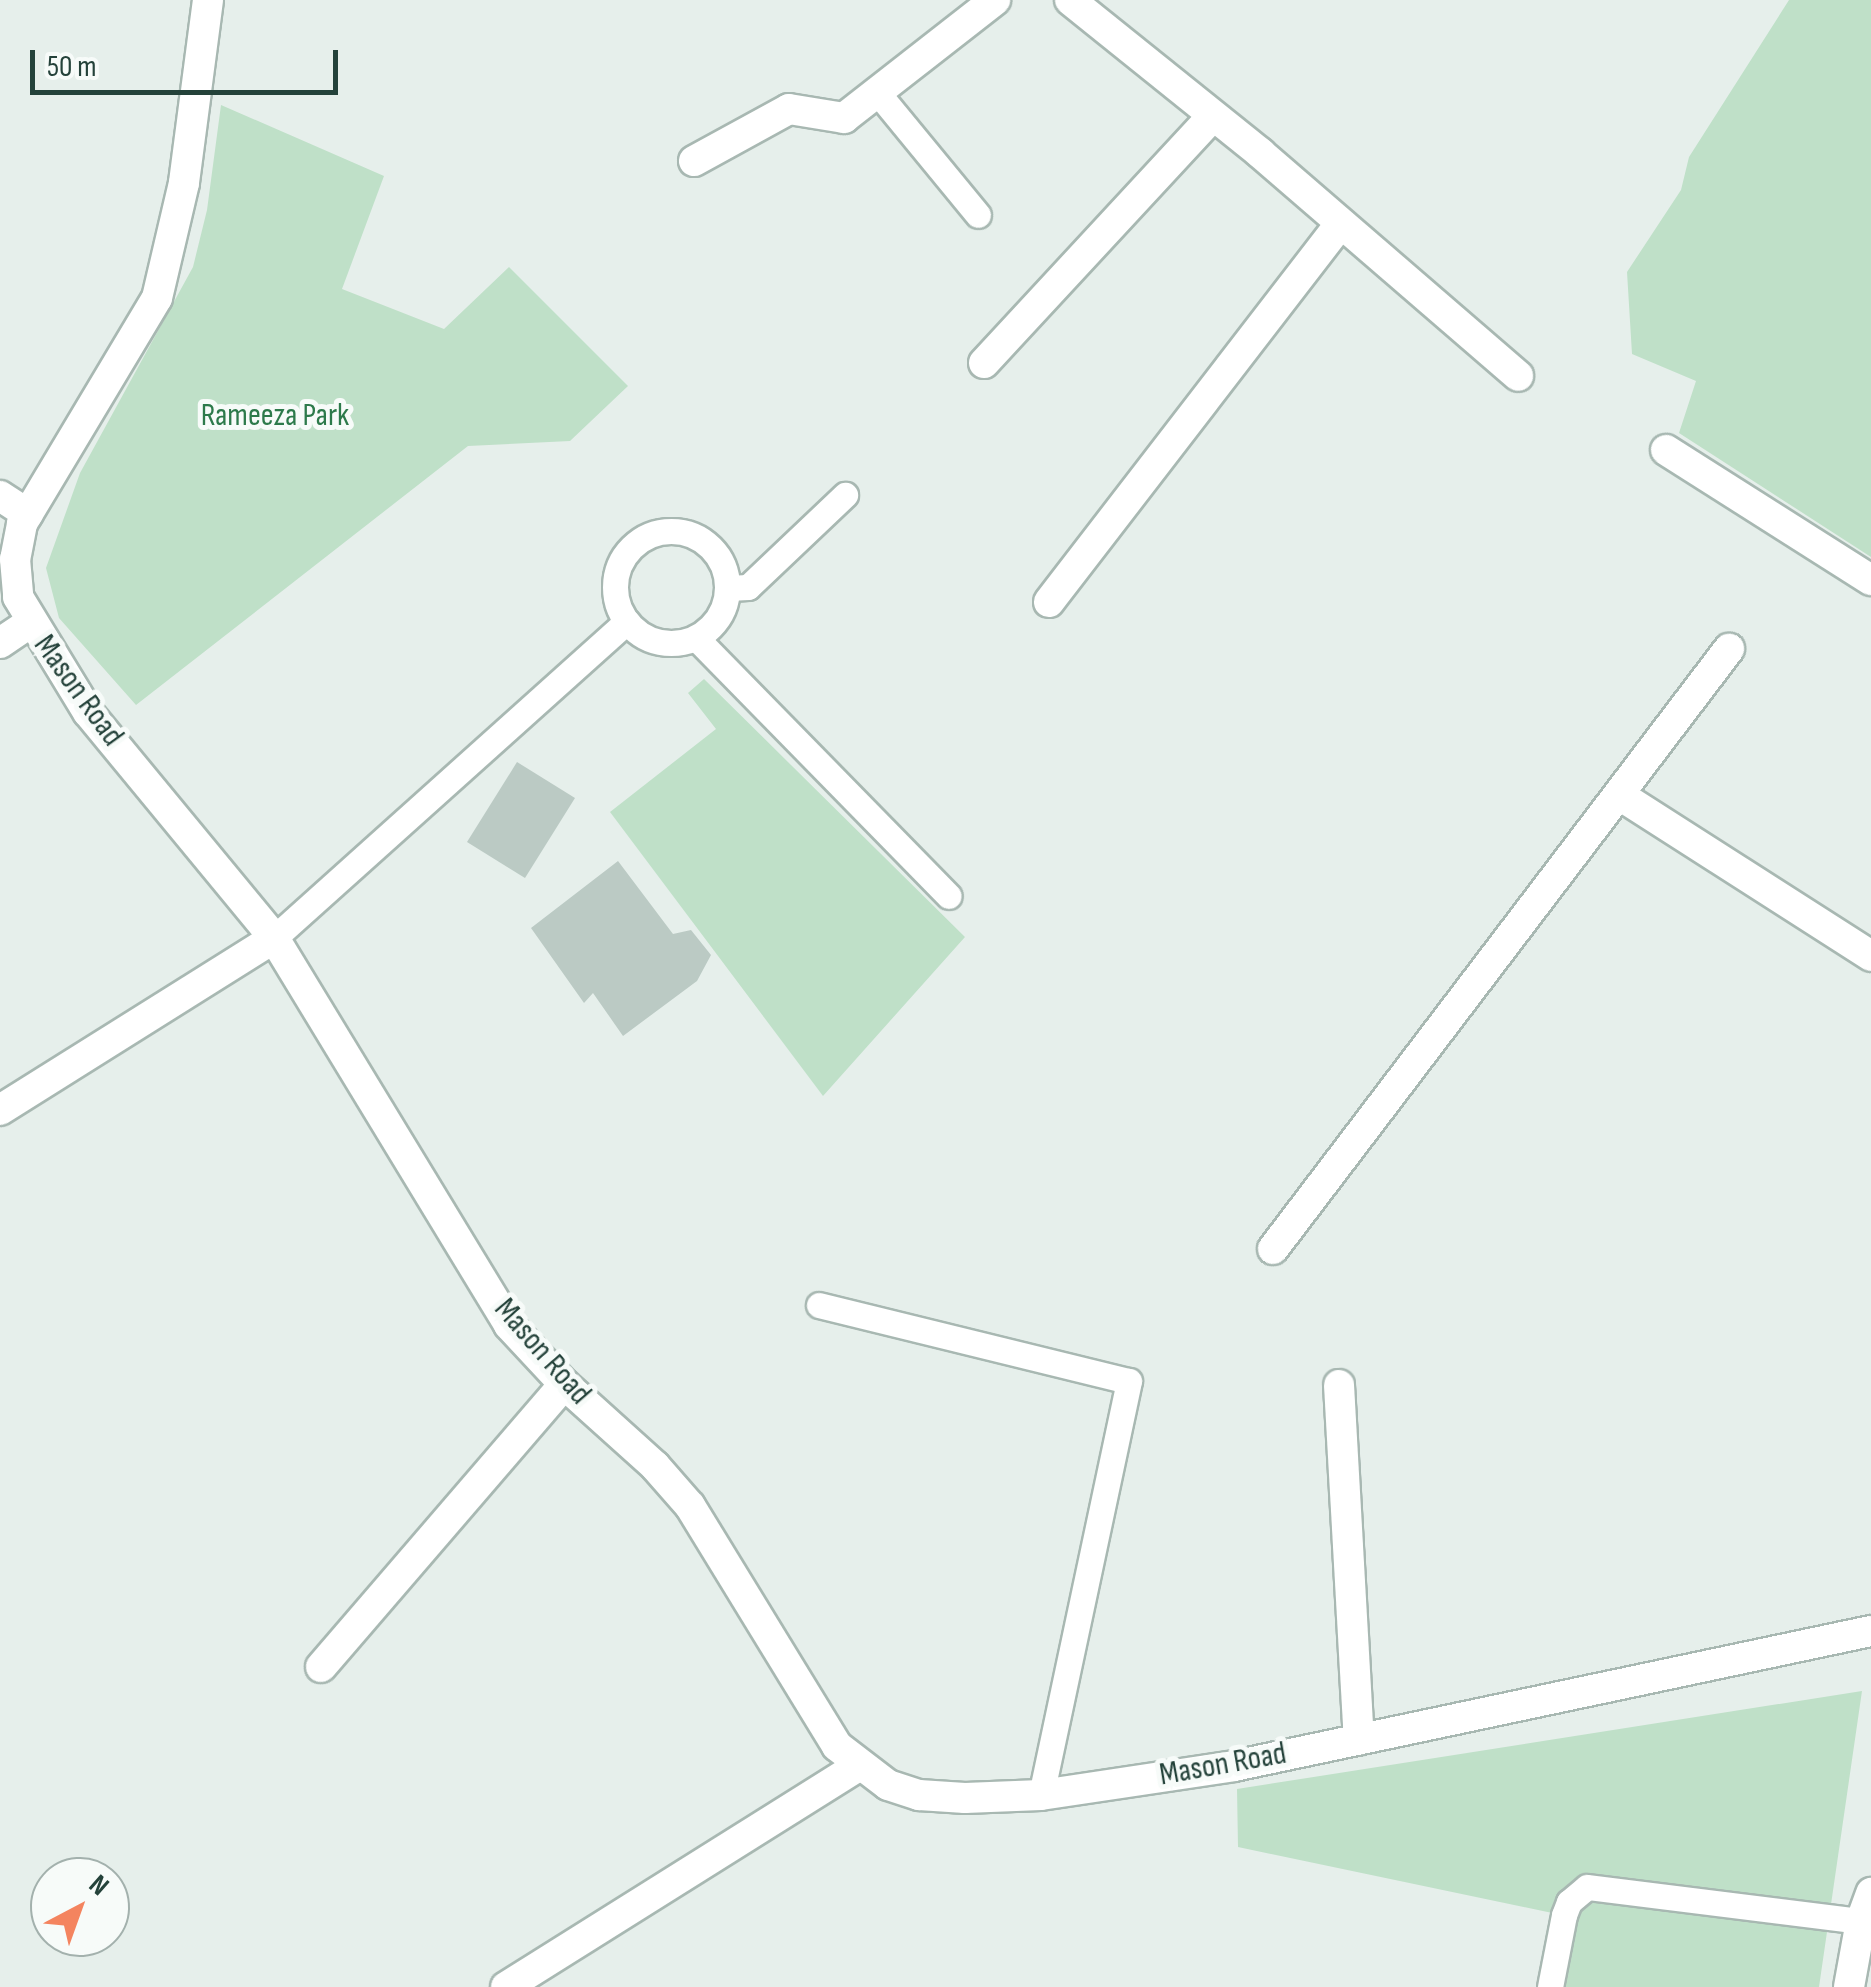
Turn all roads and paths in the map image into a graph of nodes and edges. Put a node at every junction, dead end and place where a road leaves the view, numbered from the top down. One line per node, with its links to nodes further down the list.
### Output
1 (208, 0): 14 (street, Mason Road)
2 (995, 0): 4 (street)
3 (1070, 0): 5 (street)
4 (877, 92): 6 (street); 7 (lane)
5 (1213, 116): 8 (street); 9 (street)
6 (694, 161)
7 (978, 215)
8 (1340, 223): 10 (street); 17 (street)
9 (984, 362)
10 (1518, 376)
11 (1666, 450): 15 (street)
12 (845, 495): 16 (lane)
13 (0, 496): 14 (street)
14 (28, 514): 19 (street, Mason Road)
15 (1871, 580)
16 (728, 588): 18 (lane); 20 (lane)
17 (1049, 602)
18 (626, 622): 20 (lane); 25 (lane)
19 (30, 623): 21 (street); 25 (street, Mason Road)
20 (696, 638): 24 (lane)
21 (0, 643)
22 (1729, 649): 23 (street)
23 (1621, 796): 26 (street); 28 (street)
24 (949, 896)
25 (274, 938): 27 (street); 30 (street, Mason Road)
26 (1871, 956)
27 (0, 1110)
28 (1273, 1249)
29 (820, 1305): 36 (lane)
30 (564, 1384): 33 (street); 35 (street, Mason Road)
31 (1340, 1386): 34 (street)
32 (1871, 1632): 34 (street, Mason Road)
33 (321, 1667)
34 (1360, 1739): 36 (street, Mason Road)
35 (858, 1766): 36 (street, Mason Road); 39 (street)
36 (1041, 1795)
37 (1866, 1907): 38 (street); 40 (lane)
38 (1858, 1969)
39 (506, 1987)
40 (1550, 1987)

